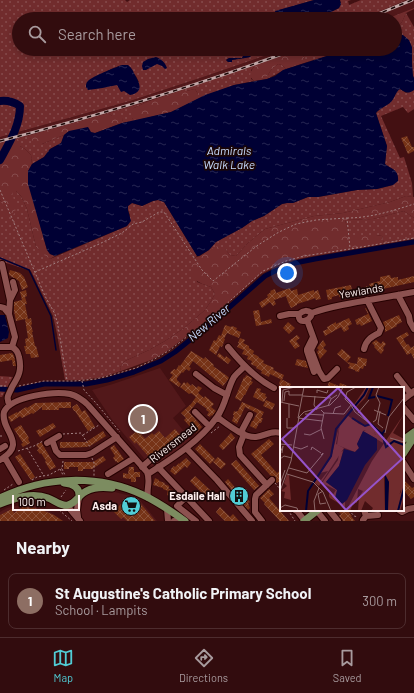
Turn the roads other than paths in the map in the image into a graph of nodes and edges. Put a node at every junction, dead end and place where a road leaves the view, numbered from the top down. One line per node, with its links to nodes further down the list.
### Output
1 (2, 264): 5 (street)
2 (13, 282): 5 (street)
3 (414, 292): 4 (street, Yewlands)
4 (398, 295): 6 (street, Yewlands); 13 (street)
5 (10, 300): 9 (street)
6 (367, 300): 8 (street, Yewlands); 18 (street)
7 (0, 307): 9 (street)
8 (312, 313): 10 (street, Yewlands); 12 (street)
9 (9, 314): 15 (street)
10 (299, 314): 11 (street, Yewlands); 12 (street)
11 (280, 316)
12 (307, 320): 14 (street)
13 (414, 329)
14 (313, 337): 20 (street); 21 (street)
15 (12, 347): 17 (street); 28 (street)
16 (228, 347): 19 (street)
17 (0, 348)
18 (364, 349)
19 (245, 366): 24 (street); 26 (street, Riversmead)
20 (337, 369)
21 (314, 372)
22 (196, 374): 26 (street)
23 (397, 376): 25 (street)
24 (274, 388)
25 (412, 392): 27 (street)
26 (227, 395): 32 (street, Riversmead)
27 (404, 399)
28 (10, 405): 39 (street); 45 (street)
29 (404, 408): 33 (street)
30 (195, 412): 34 (street, Riversmead)
31 (250, 415): 36 (street)
32 (217, 417): 34 (street, Riversmead); 36 (street)
33 (414, 420)
34 (209, 426): 42 (street, Riversmead)
35 (414, 432): 41 (main road)
36 (243, 433): 37 (street); 57 (street)
37 (280, 433)
38 (59, 436): 39 (street)
39 (120, 437): 44 (street)
40 (414, 437): 43 (main road)
41 (404, 439)
42 (186, 448): 47 (street, Riversmead); 76 (street)
43 (404, 452)
44 (134, 458): 49 (street); 51 (street)
45 (2, 459): 56 (street)
46 (150, 460): 49 (street)
47 (160, 464): 52 (street, Riversmead); 63 (street)
48 (404, 464): 53 (street)
49 (142, 467): 52 (street)
50 (404, 470): 53 (street)
51 (108, 474)
52 (148, 474): 58 (street)
53 (413, 478)
54 (46, 480): 59 (main road); 61 (main road); 62 (main road)
55 (272, 480): 57 (street)
56 (18, 483)
57 (267, 485): 84 (street)
58 (148, 486): 60 (street); 64 (street)
59 (124, 488): 60 (main road); 62 (main road)
60 (137, 492): 64 (main road)
61 (0, 495)
62 (79, 497): 66 (main road); 77 (street)
63 (186, 497): 81 (street); 82 (street)
64 (148, 498): 67 (main road)
65 (0, 504): 66 (main road)
66 (65, 506): 77 (street)
67 (167, 508): 78 (main road); 79 (street)
68 (414, 508): 73 (street)
69 (297, 511): 85 (street)
70 (316, 511): 85 (main road)
71 (318, 511): 86 (street)
72 (330, 511): 87 (street)
73 (404, 511)
74 (378, 515): 75 (street)
75 (363, 517)
76 (247, 518): 83 (street)
77 (77, 520)
78 (184, 520): 80 (street)
79 (168, 521)
80 (174, 521)
81 (196, 521)
82 (209, 521)
83 (252, 521)
84 (262, 521)
85 (305, 521)
86 (325, 521)
87 (338, 521)

